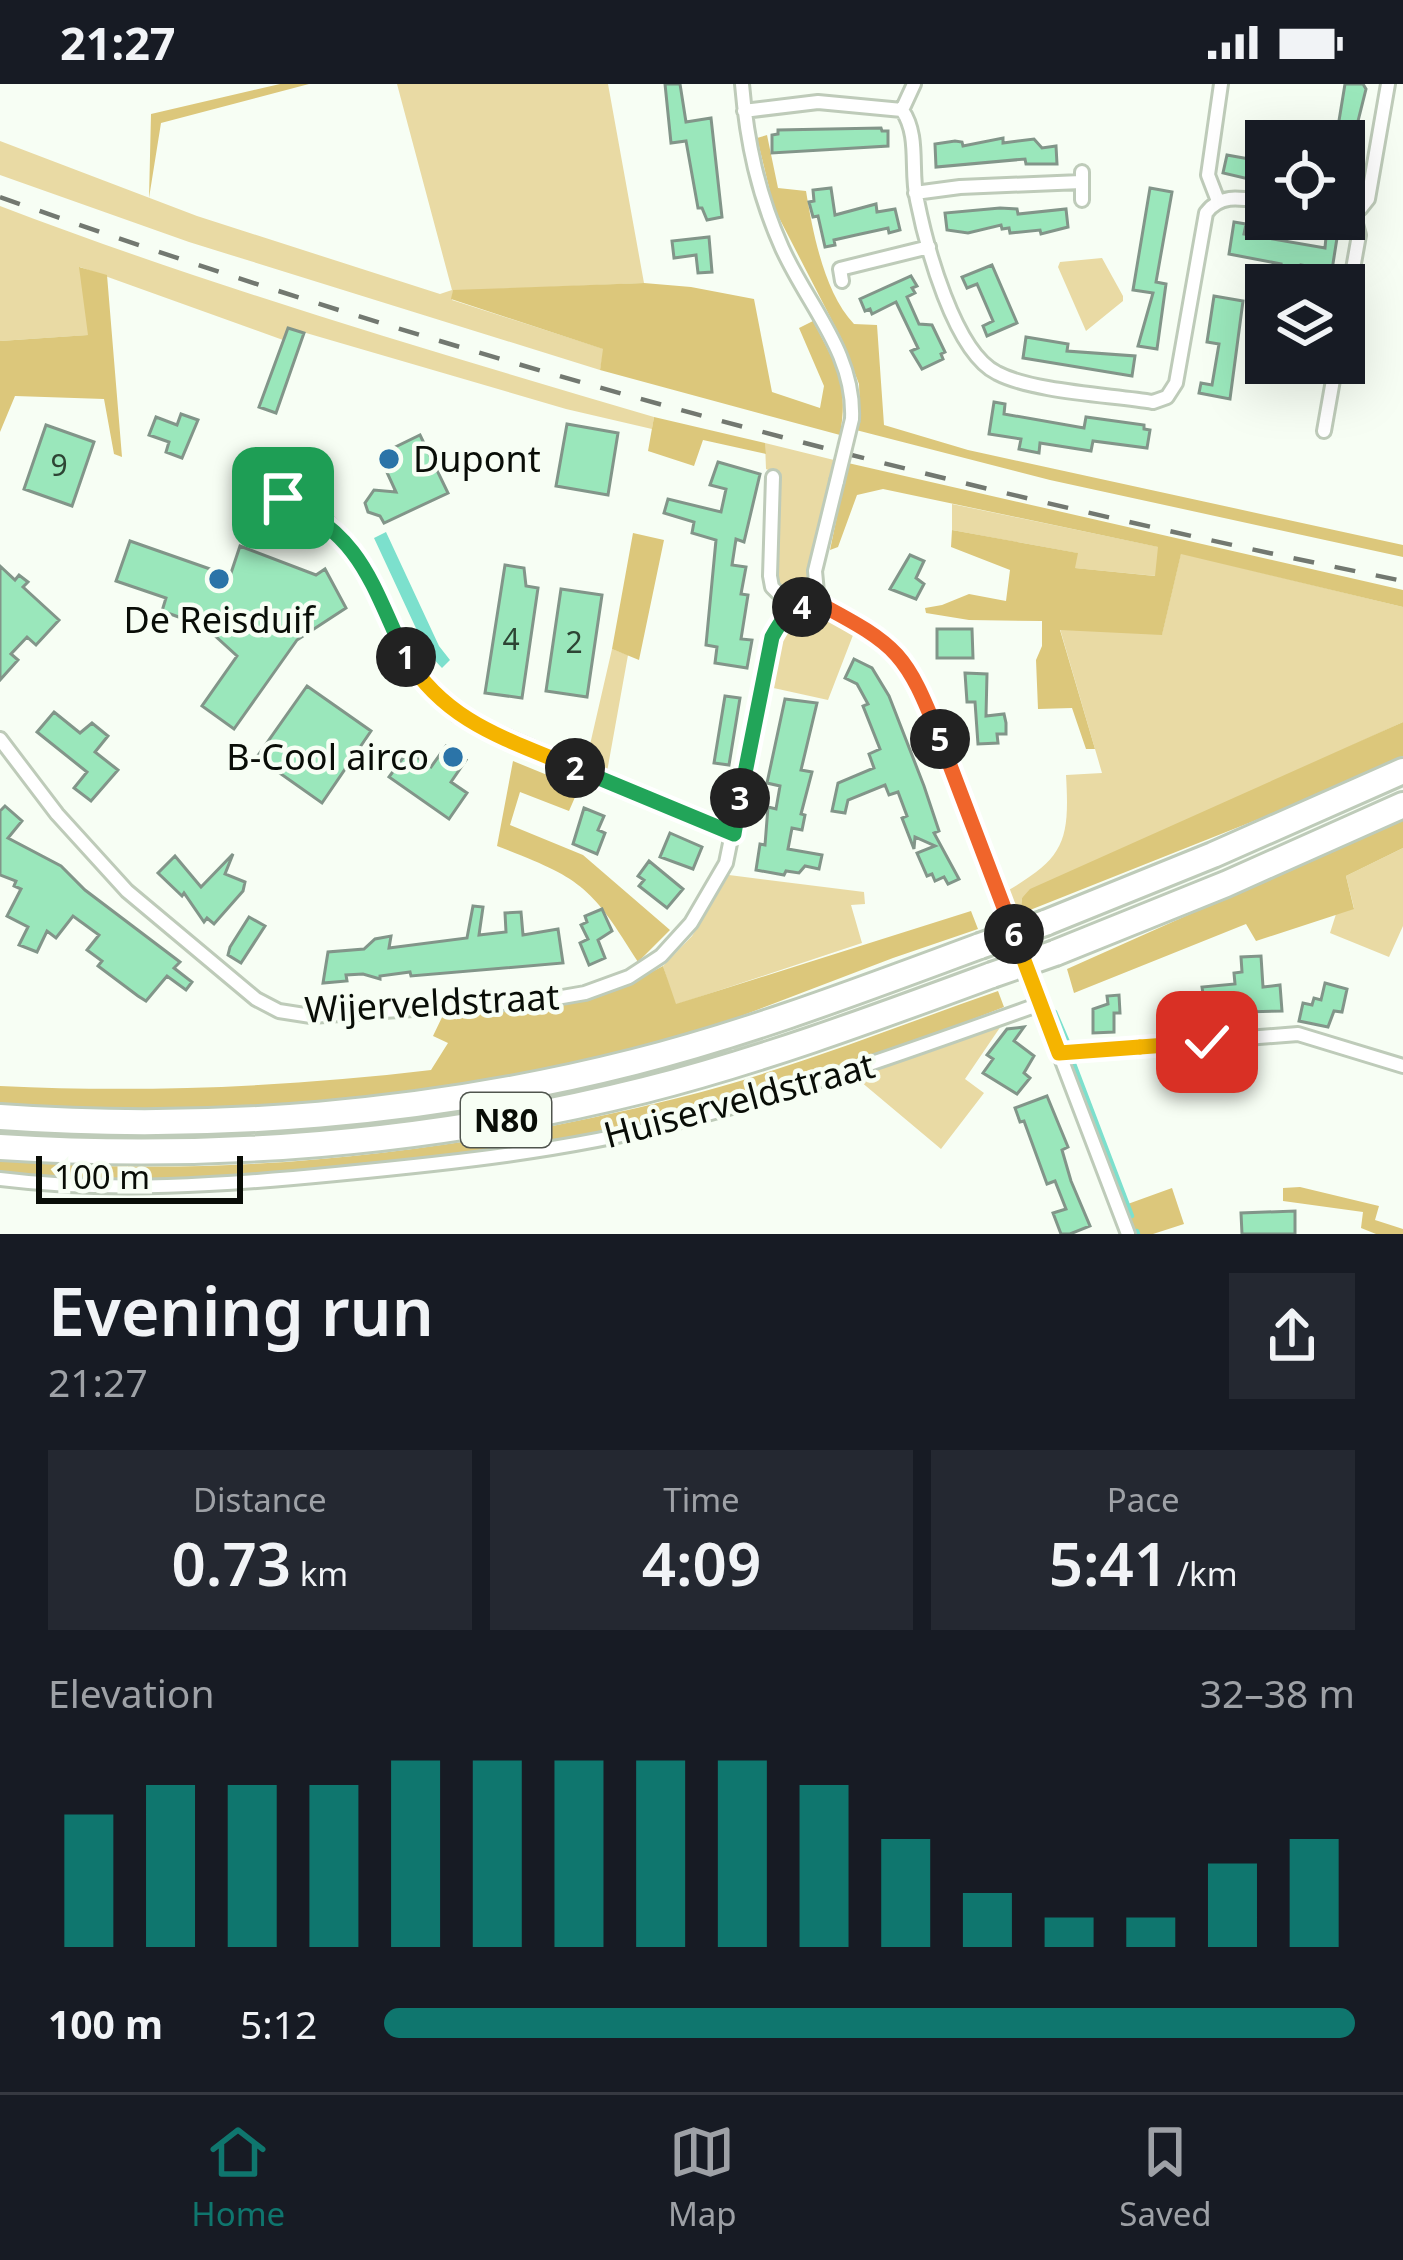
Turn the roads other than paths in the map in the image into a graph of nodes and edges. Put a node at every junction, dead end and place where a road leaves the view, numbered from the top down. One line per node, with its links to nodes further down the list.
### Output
1 (742, 84): 6 (street)
2 (914, 84): 5 (street)
3 (1221, 84): 10 (street)
4 (1388, 84): 11 (street)
5 (902, 110): 6 (street); 7 (street)
6 (744, 111): 18 (street, bridge)
7 (915, 193): 9 (street); 12 (street)
8 (1245, 199): 10 (street)
9 (1082, 200)
10 (1218, 201): 12 (street)
11 (1365, 201)
12 (928, 247): 13 (street)
13 (842, 281)
14 (1332, 384): 15 (street)
15 (1324, 431)
16 (773, 477): 19 (street)
17 (260, 501): 23 (street)
18 (818, 603): 19 (street); 24 (street)
19 (794, 609): 23 (street, Wijerveldstraat)
20 (0, 739): 23 (street, Wijerveldstraat)
21 (1403, 771): 27 (highway, N80, bridge)
22 (1403, 805): 28 (highway, N80, bridge)
23 (734, 834)
24 (1040, 1004): 25 (street); 29 (street, Huiserveldstraat)
25 (1059, 1053): 26 (street); 30 (street)
26 (1403, 1066)
27 (0, 1118)
28 (0, 1148)
29 (0, 1179)
30 (1128, 1234)

